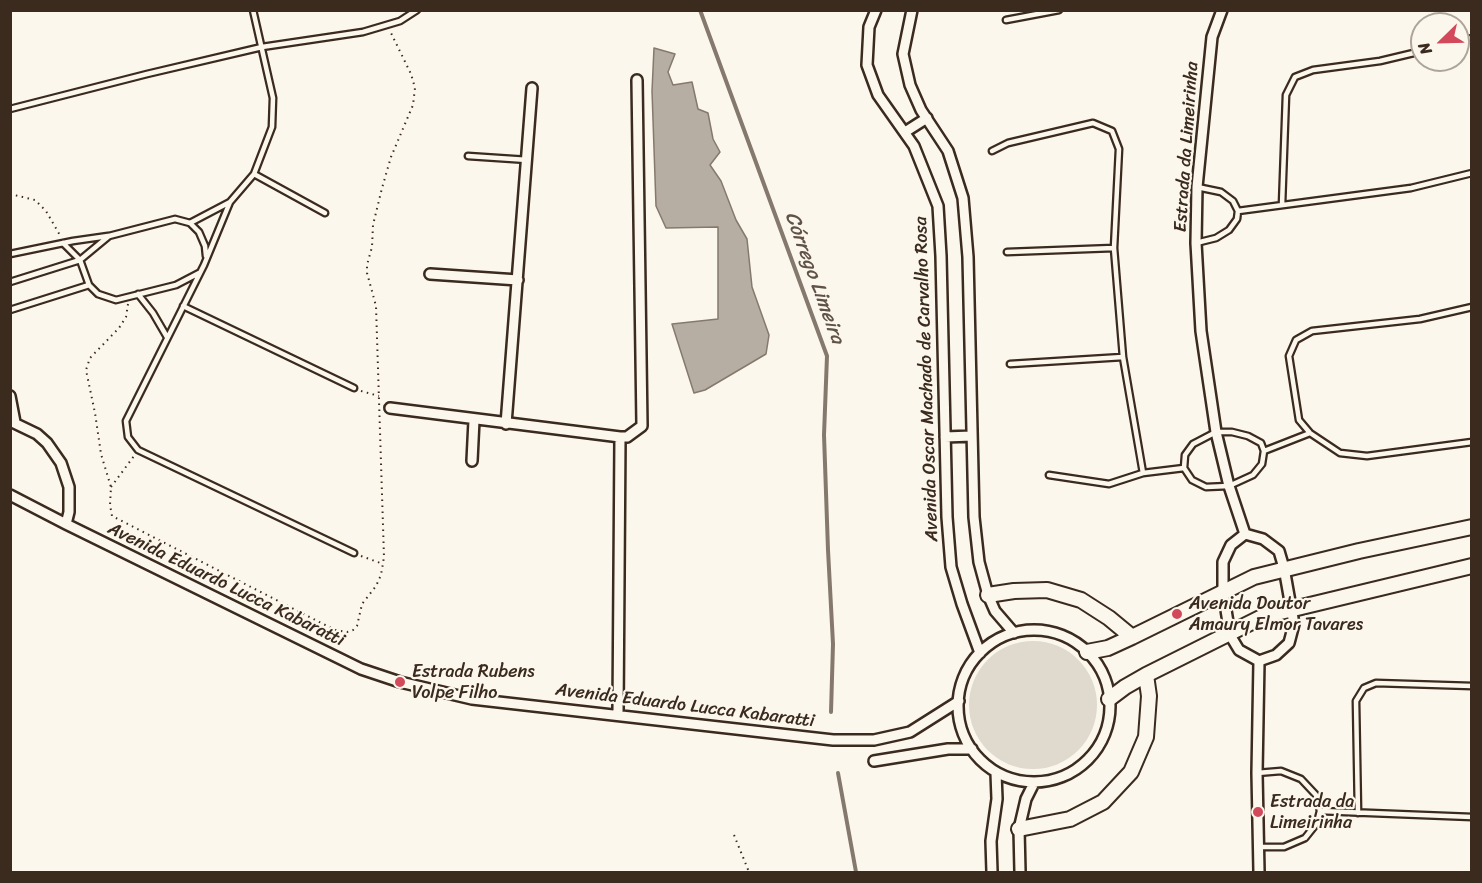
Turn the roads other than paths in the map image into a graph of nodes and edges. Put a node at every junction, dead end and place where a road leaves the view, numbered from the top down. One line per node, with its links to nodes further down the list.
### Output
1 (253, 10): 8 (lane)
2 (417, 10): 8 (lane)
3 (876, 10): 14 (street, Avenida Oscar Machado de Carvalho Rosa)
4 (912, 10): 13 (street)
5 (1059, 10): 7 (lane)
6 (1222, 10): 20 (street, Estrada da Limeirinha)
7 (1006, 20)
8 (262, 47): 12 (lane); 19 (lane)
9 (1410, 54): 22 (lane)
10 (637, 80): 56 (street)
11 (532, 88): 17 (street)
12 (10, 110)
13 (927, 118): 14 (street); 54 (street)
14 (905, 132): 55 (street, Avenida Oscar Machado de Carvalho Rosa)
15 (992, 152): 29 (lane)
16 (468, 156): 17 (lane)
17 (528, 160): 36 (street)
18 (1472, 173): 22 (lane)
19 (254, 174): 21 (lane); 24 (lane)
20 (1197, 187): 23 (lane); 28 (street, Estrada da Limeirinha)
21 (230, 202): 25 (lane); 32 (lane)
22 (1282, 205): 23 (lane)
23 (1238, 211): 28 (lane)
24 (326, 213)
25 (190, 223): 26 (lane); 32 (lane)
26 (109, 236): 27 (lane); 33 (lane)
27 (63, 243): 31 (lane); 33 (lane)
28 (1196, 243): 52 (street, Estrada da Limeirinha)
29 (1114, 248): 30 (lane); 44 (lane)
30 (1007, 252)
31 (10, 254)
32 (206, 259): 34 (lane)
33 (80, 260): 37 (lane); 38 (lane)
34 (200, 273): 39 (lane); 40 (lane)
35 (430, 274): 36 (street)
36 (518, 280): 51 (street)
37 (10, 282)
38 (88, 285): 39 (lane); 42 (lane)
39 (138, 294): 43 (lane)
40 (183, 306): 43 (lane); 46 (lane)
41 (1472, 307): 53 (lane)
42 (10, 310)
43 (167, 338): 68 (lane)
44 (1123, 357): 45 (lane); 61 (lane)
45 (1010, 364)
46 (354, 388)
47 (10, 396): 50 (street)
48 (390, 408): 49 (street)
49 (474, 420): 51 (street); 59 (street)
50 (13, 422): 65 (street)
51 (506, 424): 56 (street)
52 (1216, 432): 58 (lane); 60 (lane); 63 (street, Estrada da Limeirinha)
53 (1310, 433): 57 (lane); 58 (lane)
54 (972, 436): 55 (street); 72 (street)
55 (945, 437): 78 (street, Avenida Oscar Machado de Carvalho Rosa)
56 (620, 438): 84 (street)
57 (1472, 442)
58 (1264, 451): 63 (lane)
59 (472, 461)
60 (1184, 468): 61 (lane); 63 (lane)
61 (1143, 473): 62 (lane)
62 (1049, 475)
63 (1229, 486): 67 (street, Estrada da Limeirinha)
64 (10, 495): 65 (street, Avenida Eduardo Lucca Kabaratti)
65 (66, 524): 84 (street, Avenida Eduardo Lucca Kabaratti)
66 (1472, 527): 70 (street)
67 (1245, 534): 70 (street); 71 (street)
68 (354, 553)
69 (1472, 566): 73 (street)
70 (1284, 568): 71 (street); 73 (street)
71 (1223, 591): 75 (street); 76 (street)
72 (988, 595): 74 (street); 76 (street)
73 (1291, 609): 75 (street); 79 (street)
74 (1014, 633): 77 (street); 78 (street)
75 (1230, 635): 79 (street); 80 (street)
76 (1132, 638): 77 (street)
77 (1087, 652): 82 (street)
78 (980, 653): 83 (street)
79 (1259, 661): 88 (street)
80 (1146, 675): 82 (street); 93 (street)
81 (1472, 687): 91 (lane)
82 (1109, 699): 89 (street)
83 (959, 701): 84 (street, Avenida Eduardo Lucca Kabaratti); 85 (street)
84 (618, 714)
85 (972, 749): 86 (street); 87 (street)
86 (874, 761)
87 (996, 772): 89 (street); 95 (street)
88 (1257, 773): 90 (lane); 94 (street)
89 (1034, 783): 93 (street)
90 (1320, 811): 91 (lane); 94 (lane)
91 (1358, 813): 92 (lane)
92 (1472, 817)
93 (1019, 829): 96 (street)
94 (1259, 847): 97 (street)
95 (992, 873)
96 (1020, 873)
97 (1260, 873)

